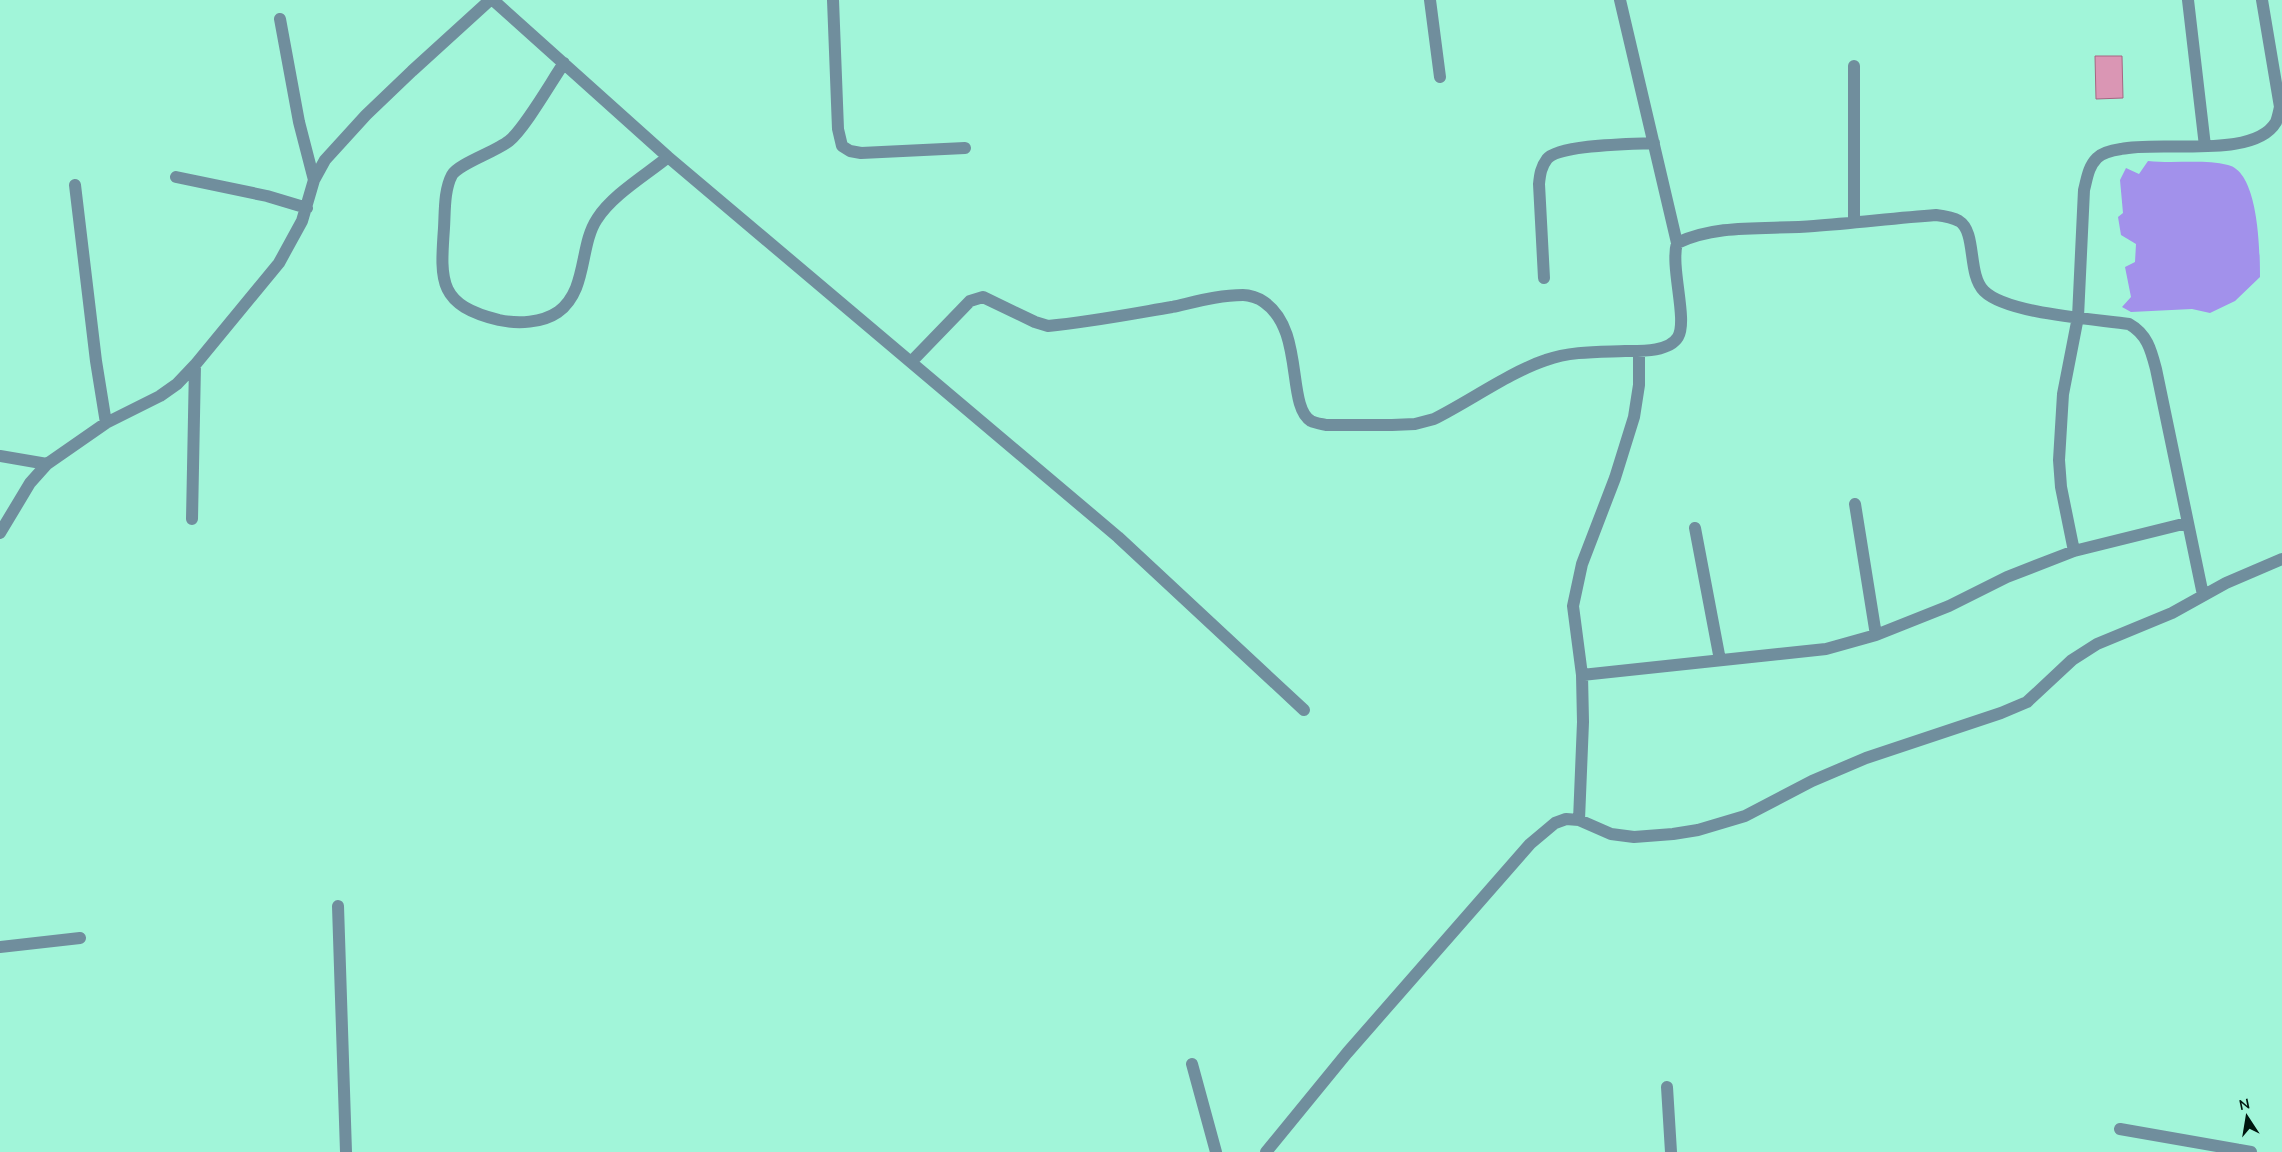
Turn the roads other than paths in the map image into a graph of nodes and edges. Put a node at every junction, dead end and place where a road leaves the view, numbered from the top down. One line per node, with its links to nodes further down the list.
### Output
1 (492, 0): 8 (street); 17 (street)
2 (833, 0): 14 (street)
3 (1430, 0): 10 (street)
4 (1620, 0): 12 (street)
5 (2188, 0): 13 (street)
6 (2262, 0): 11 (street)
7 (280, 19): 17 (street)
8 (564, 63): 15 (street); 15 (street)
9 (1854, 66): 20 (street)
10 (1440, 77)
11 (2279, 121): 13 (street)
12 (1654, 143): 21 (street); 22 (street)
13 (2205, 146): 23 (street)
14 (965, 148)
15 (668, 157): 25 (street)
16 (176, 177): 19 (street)
17 (314, 180): 19 (street)
18 (75, 185): 27 (street)
19 (307, 208): 26 (street)
20 (1854, 221): 21 (street); 23 (street)
21 (1677, 242): 24 (street)
22 (1544, 278)
23 (2078, 317): 32 (street); 35 (street)
24 (1639, 351): 25 (street); 40 (street)
25 (911, 362): 41 (street)
26 (195, 366): 27 (street); 31 (street)
27 (106, 423): 29 (street)
28 (0, 456): 29 (street)
29 (47, 464): 34 (street)
30 (1855, 504): 38 (street)
31 (192, 519)
32 (2188, 523): 35 (street); 37 (street)
33 (1694, 528): 39 (street)
34 (0, 533)
35 (2074, 551): 38 (street)
36 (2282, 560): 37 (street)
37 (2203, 595): 42 (street)
38 (1876, 635): 39 (street)
39 (1720, 660): 40 (street)
40 (1582, 675): 42 (street)
41 (1304, 710)
42 (1579, 820): 51 (street)
43 (338, 906): 49 (street)
44 (80, 938): 45 (street)
45 (0, 947)
46 (1192, 1064): 50 (street)
47 (1667, 1087): 52 (street)
48 (2120, 1129): 53 (street)
49 (346, 1152)
50 (1216, 1152)
51 (1266, 1152)
52 (1671, 1152)
53 (2251, 1152)

